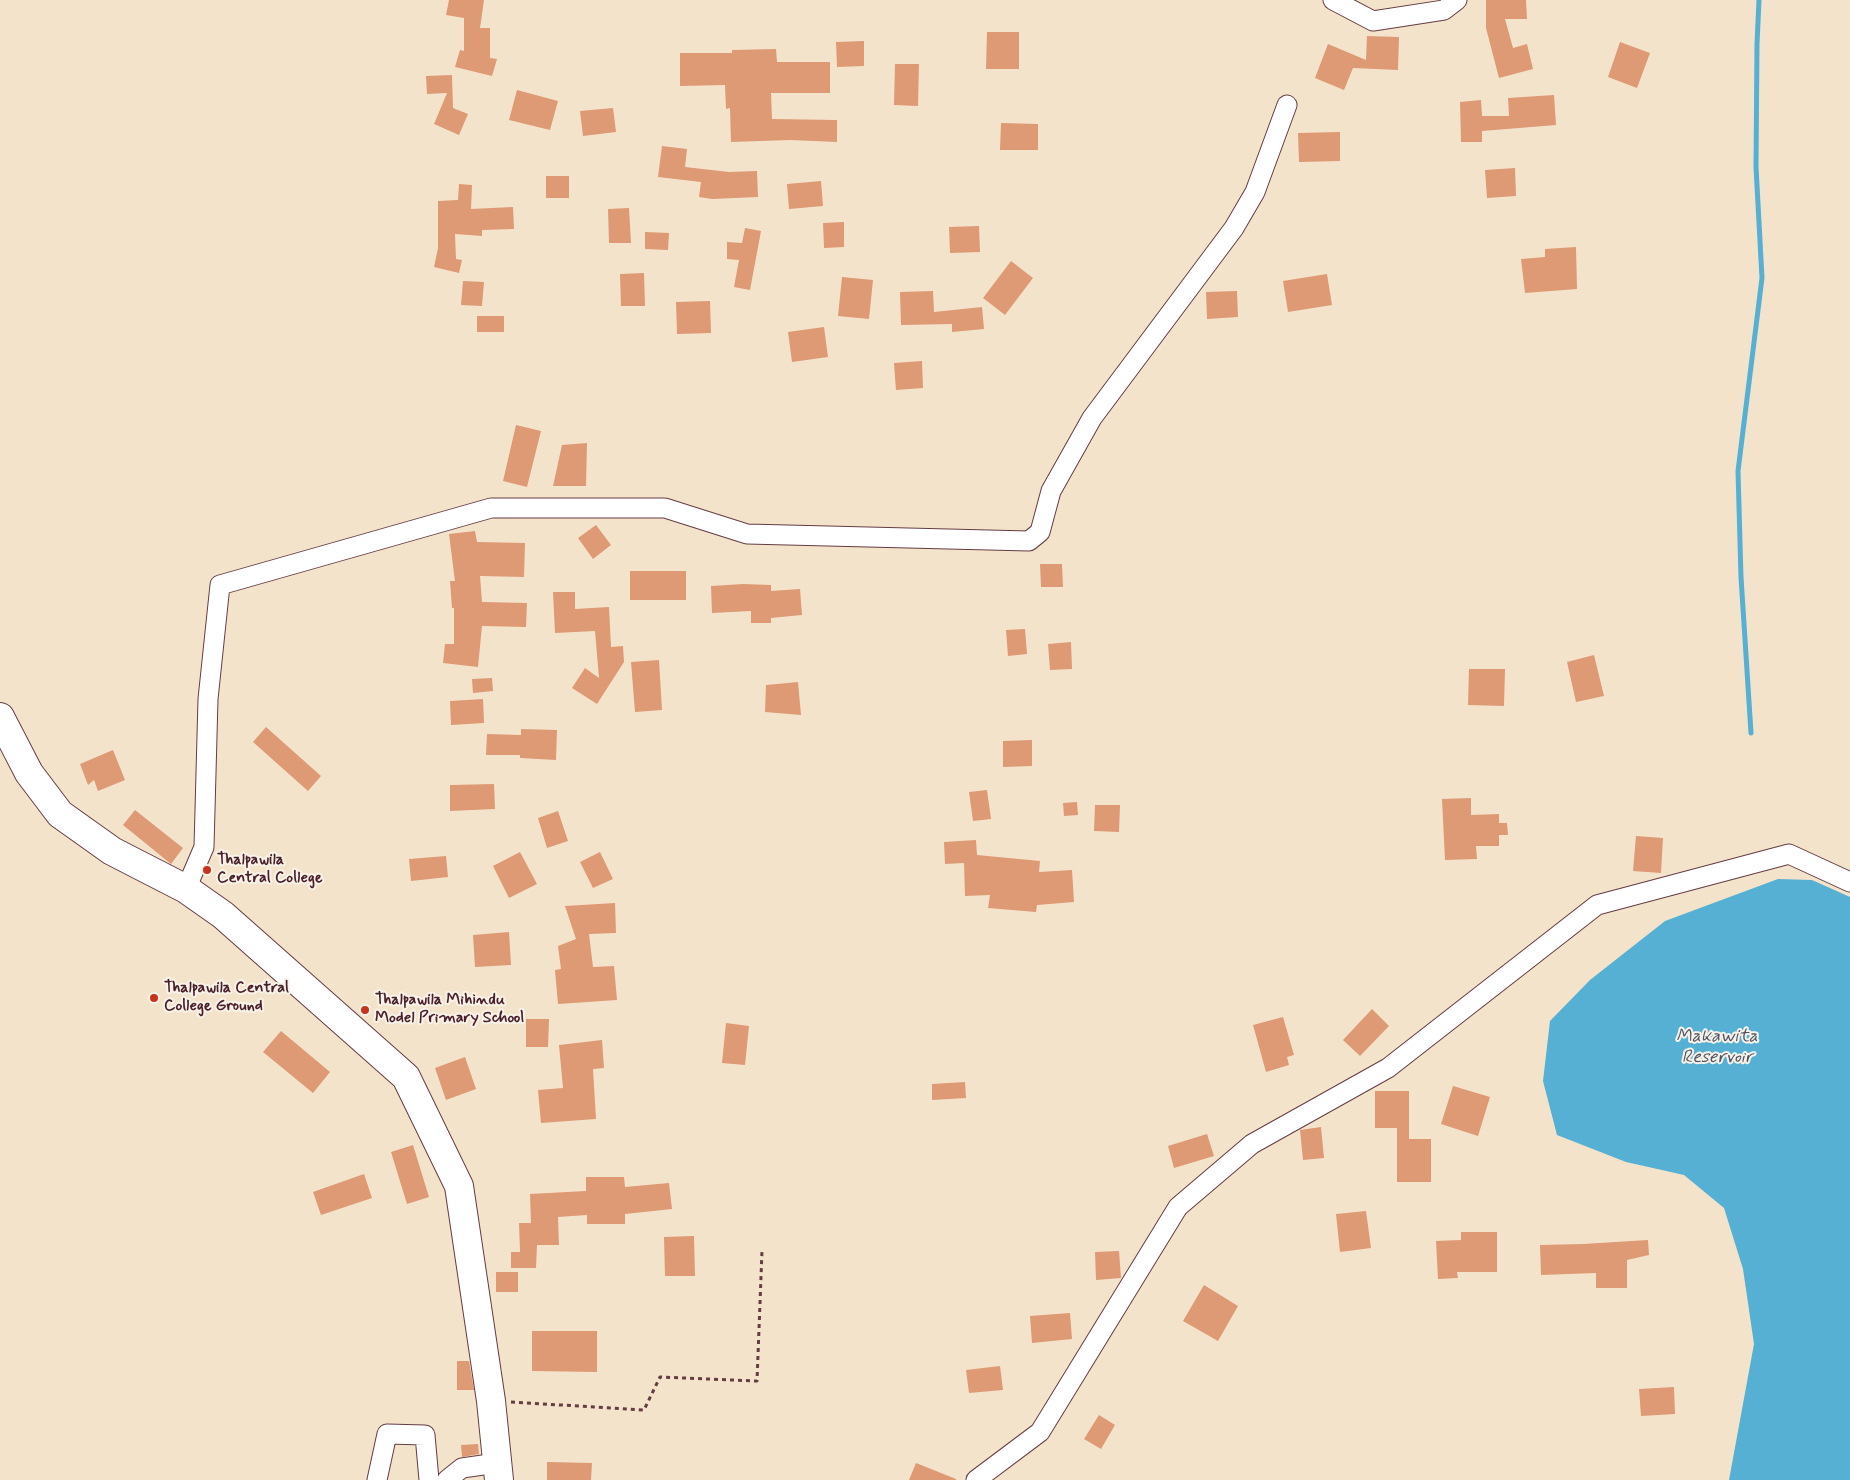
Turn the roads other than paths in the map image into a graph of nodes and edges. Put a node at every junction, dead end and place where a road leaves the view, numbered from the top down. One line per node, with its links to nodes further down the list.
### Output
1 (1332, 0): 2 (street)
2 (1457, 0)
3 (1287, 105): 6 (street)
4 (0, 717): 6 (main road)
5 (1850, 882): 11 (street)
6 (186, 889): 7 (main road)
7 (498, 1472): 10 (street)
8 (377, 1480): 9 (street)
9 (429, 1480)
10 (447, 1480)
11 (976, 1480)

